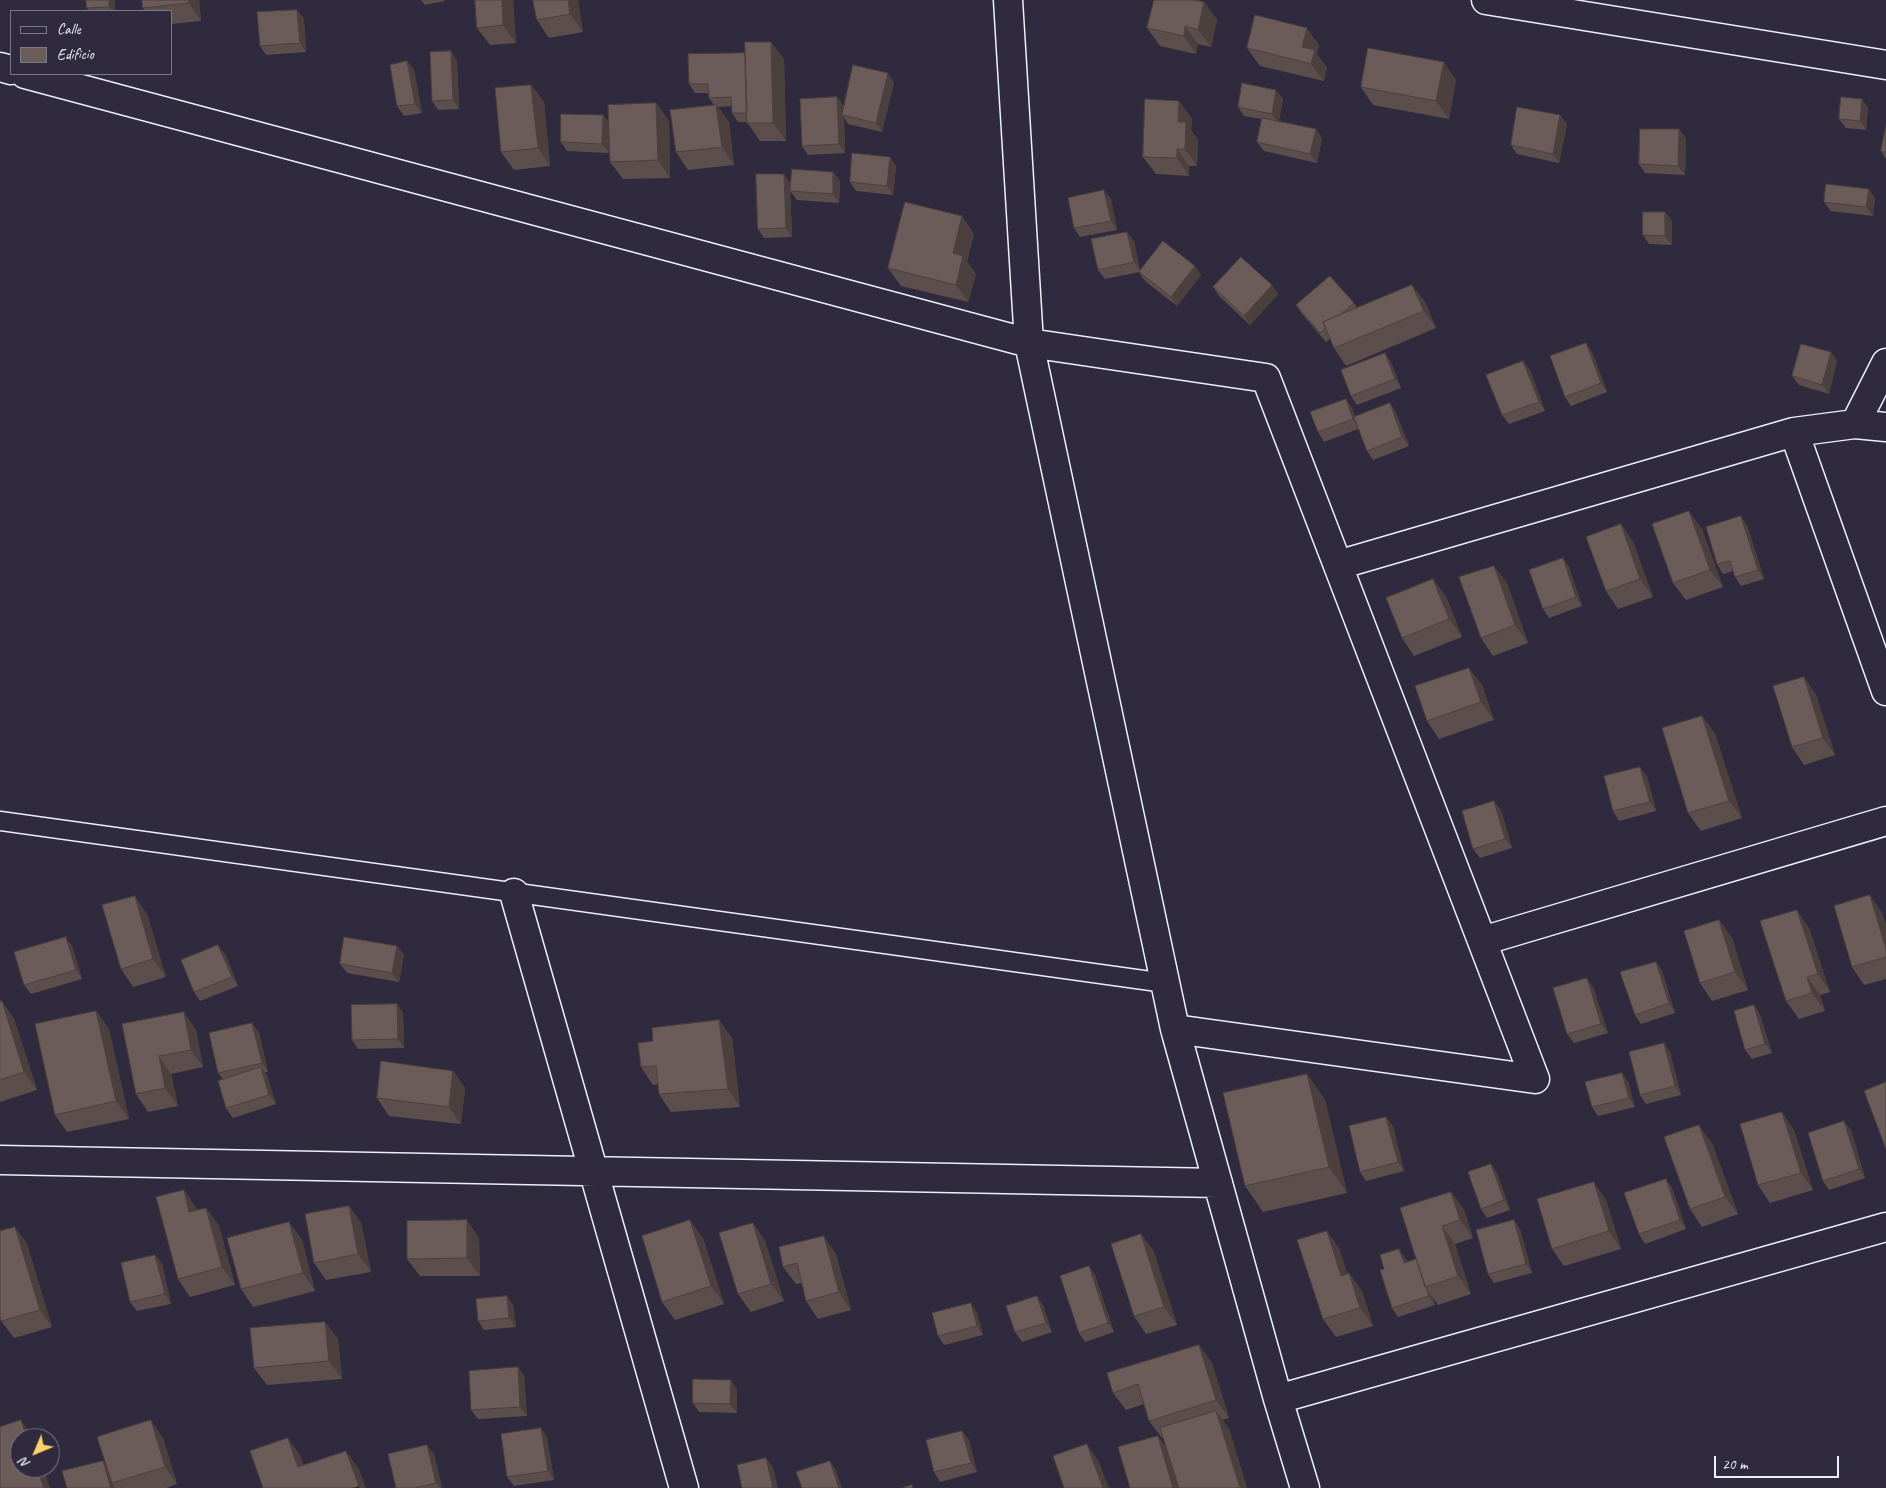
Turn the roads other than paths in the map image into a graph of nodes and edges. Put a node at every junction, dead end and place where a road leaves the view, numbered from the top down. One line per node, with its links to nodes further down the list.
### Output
1 (1008, 0): 5 (street)
2 (1486, 0): 3 (street)
3 (1886, 65)
4 (29, 75): 5 (street)
5 (1029, 343): 10 (street); 16 (street)
6 (1886, 363): 7 (street)
7 (1856, 424): 8 (street); 9 (street)
8 (1886, 427)
9 (1794, 432): 10 (street); 11 (street)
10 (1338, 565): 15 (street)
11 (1886, 691)
12 (0, 820): 14 (lane)
13 (1886, 821): 15 (street)
14 (514, 893): 16 (lane); 19 (street)
15 (1482, 941): 17 (street)
16 (1165, 983): 17 (street)
17 (1175, 1029): 20 (street)
18 (0, 1160): 19 (street)
19 (593, 1172): 20 (street); 23 (street)
20 (1218, 1183): 22 (street)
21 (1886, 1227): 22 (street)
22 (1278, 1398): 24 (street)
23 (684, 1488)
24 (1305, 1488)

